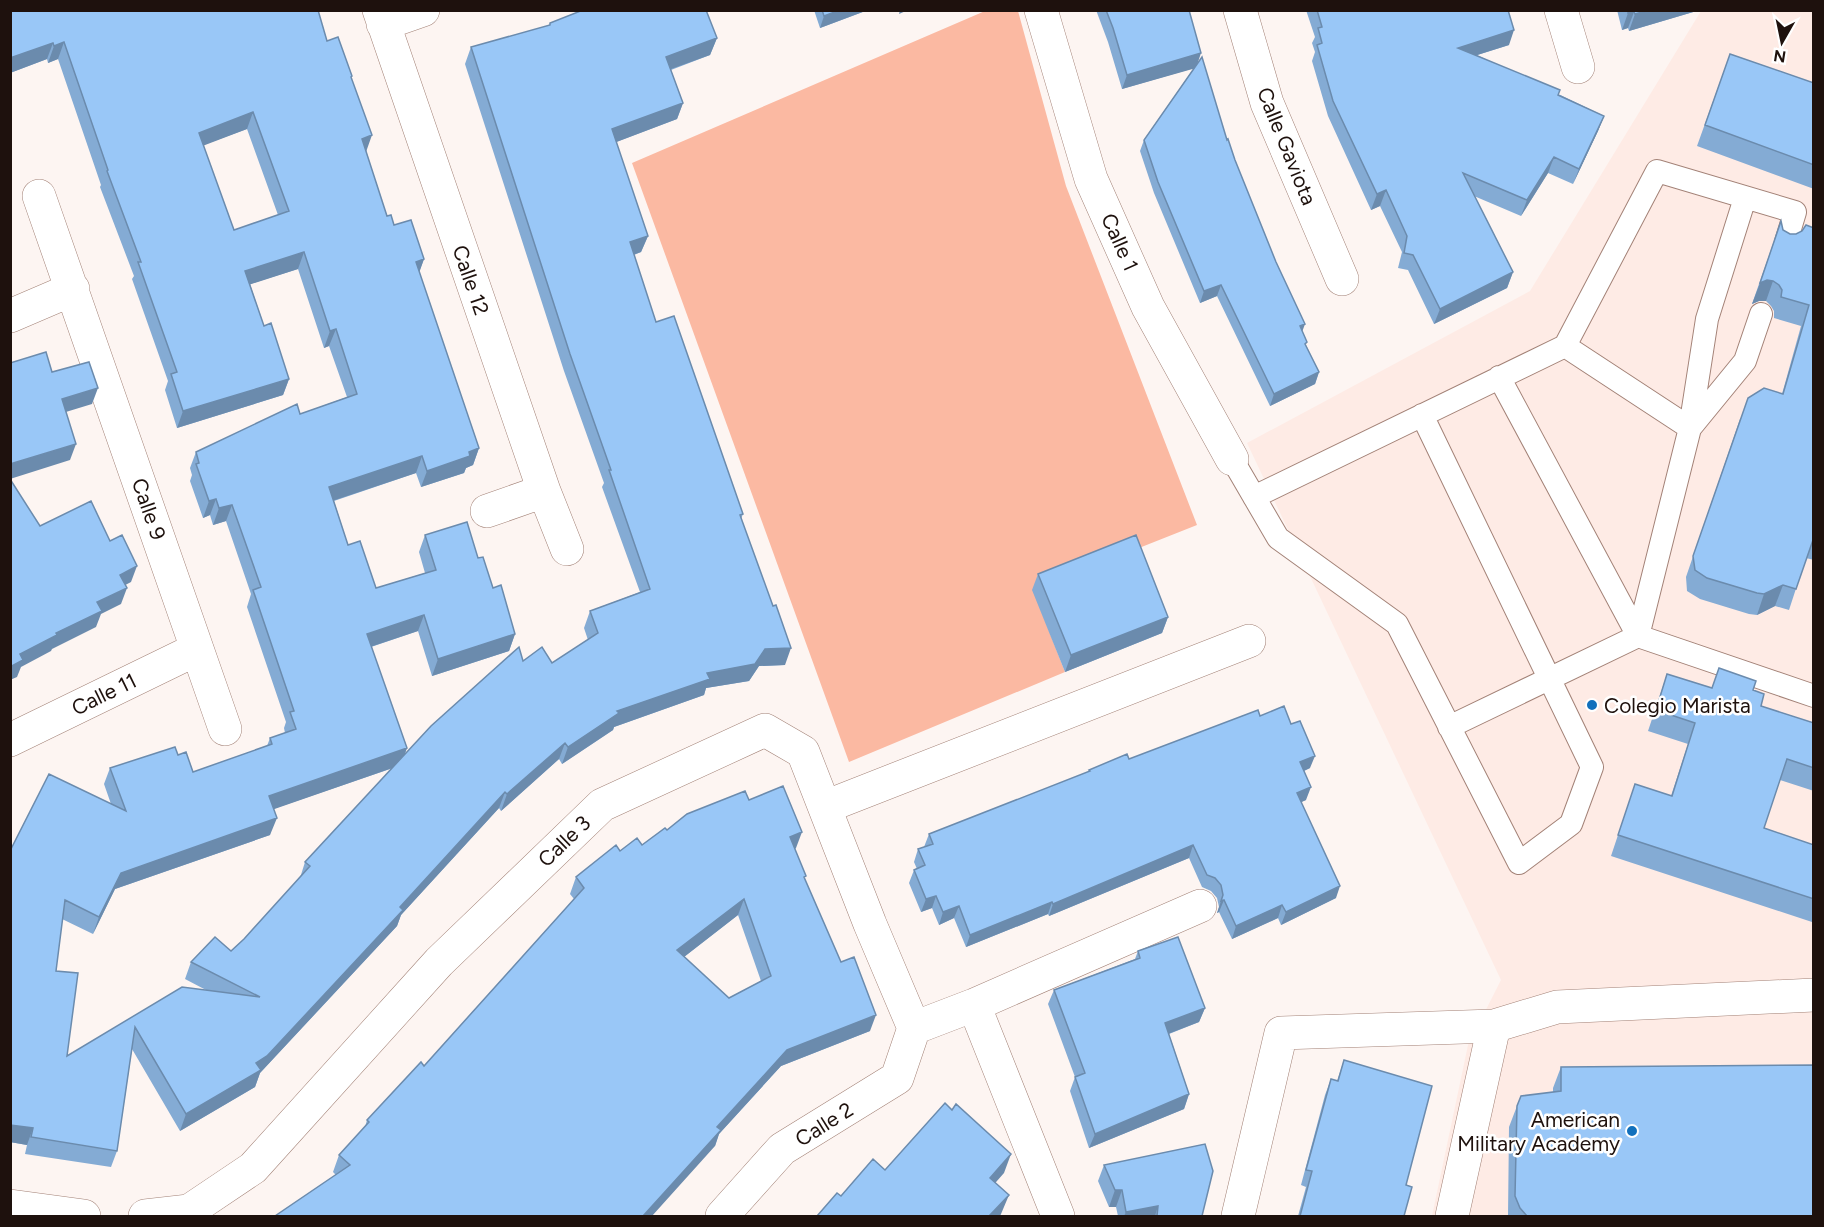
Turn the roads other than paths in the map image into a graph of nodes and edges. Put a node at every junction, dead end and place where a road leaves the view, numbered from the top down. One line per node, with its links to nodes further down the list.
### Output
1 (423, 10): 5 (street)
2 (1041, 10): 18 (street, Calle 1)
3 (1240, 10): 10 (street, Calle Gaviota)
4 (1561, 10): 6 (street)
5 (381, 17): 19 (street, Calle 12)
6 (1578, 67)
7 (39, 196): 11 (street, Calle 9)
8 (1745, 198): 9 (lane); 14 (lane); 17 (lane)
9 (1786, 242)
10 (1342, 279)
11 (73, 289): 13 (street); 25 (street, Calle 9)
12 (1761, 314): 17 (lane)
13 (10, 316)
14 (1565, 346): 15 (lane); 17 (lane)
15 (1499, 377): 16 (lane); 23 (lane)
16 (1422, 415): 20 (lane); 26 (lane)
17 (1690, 428): 23 (lane)
18 (1232, 459): 20 (lane)
19 (544, 491): 21 (street); 22 (street, Calle 12)
20 (1254, 497): 28 (lane)
21 (487, 512)
22 (567, 549)
23 (1638, 636): 26 (lane); 27 (lane)
24 (1249, 641): 31 (street)
25 (197, 649): 29 (street, Calle 9); 30 (street, Calle 11)
26 (1548, 680): 28 (lane); 28 (lane)
27 (1814, 696)
28 (1449, 727)
29 (225, 729)
30 (10, 740)
31 (825, 807): 36 (street, Calle 3); 39 (street, Calle 3)
32 (1200, 906): 34 (street)
33 (1814, 995): 35 (street)
34 (974, 1005): 36 (street); 41 (street)
35 (1494, 1026): 42 (street); 43 (street)
36 (914, 1028): 40 (street, Calle 2)
37 (10, 1206): 38 (street)
38 (84, 1216)
39 (145, 1216)
40 (722, 1216)
41 (1058, 1216)
42 (1238, 1216)
43 (1452, 1216)

